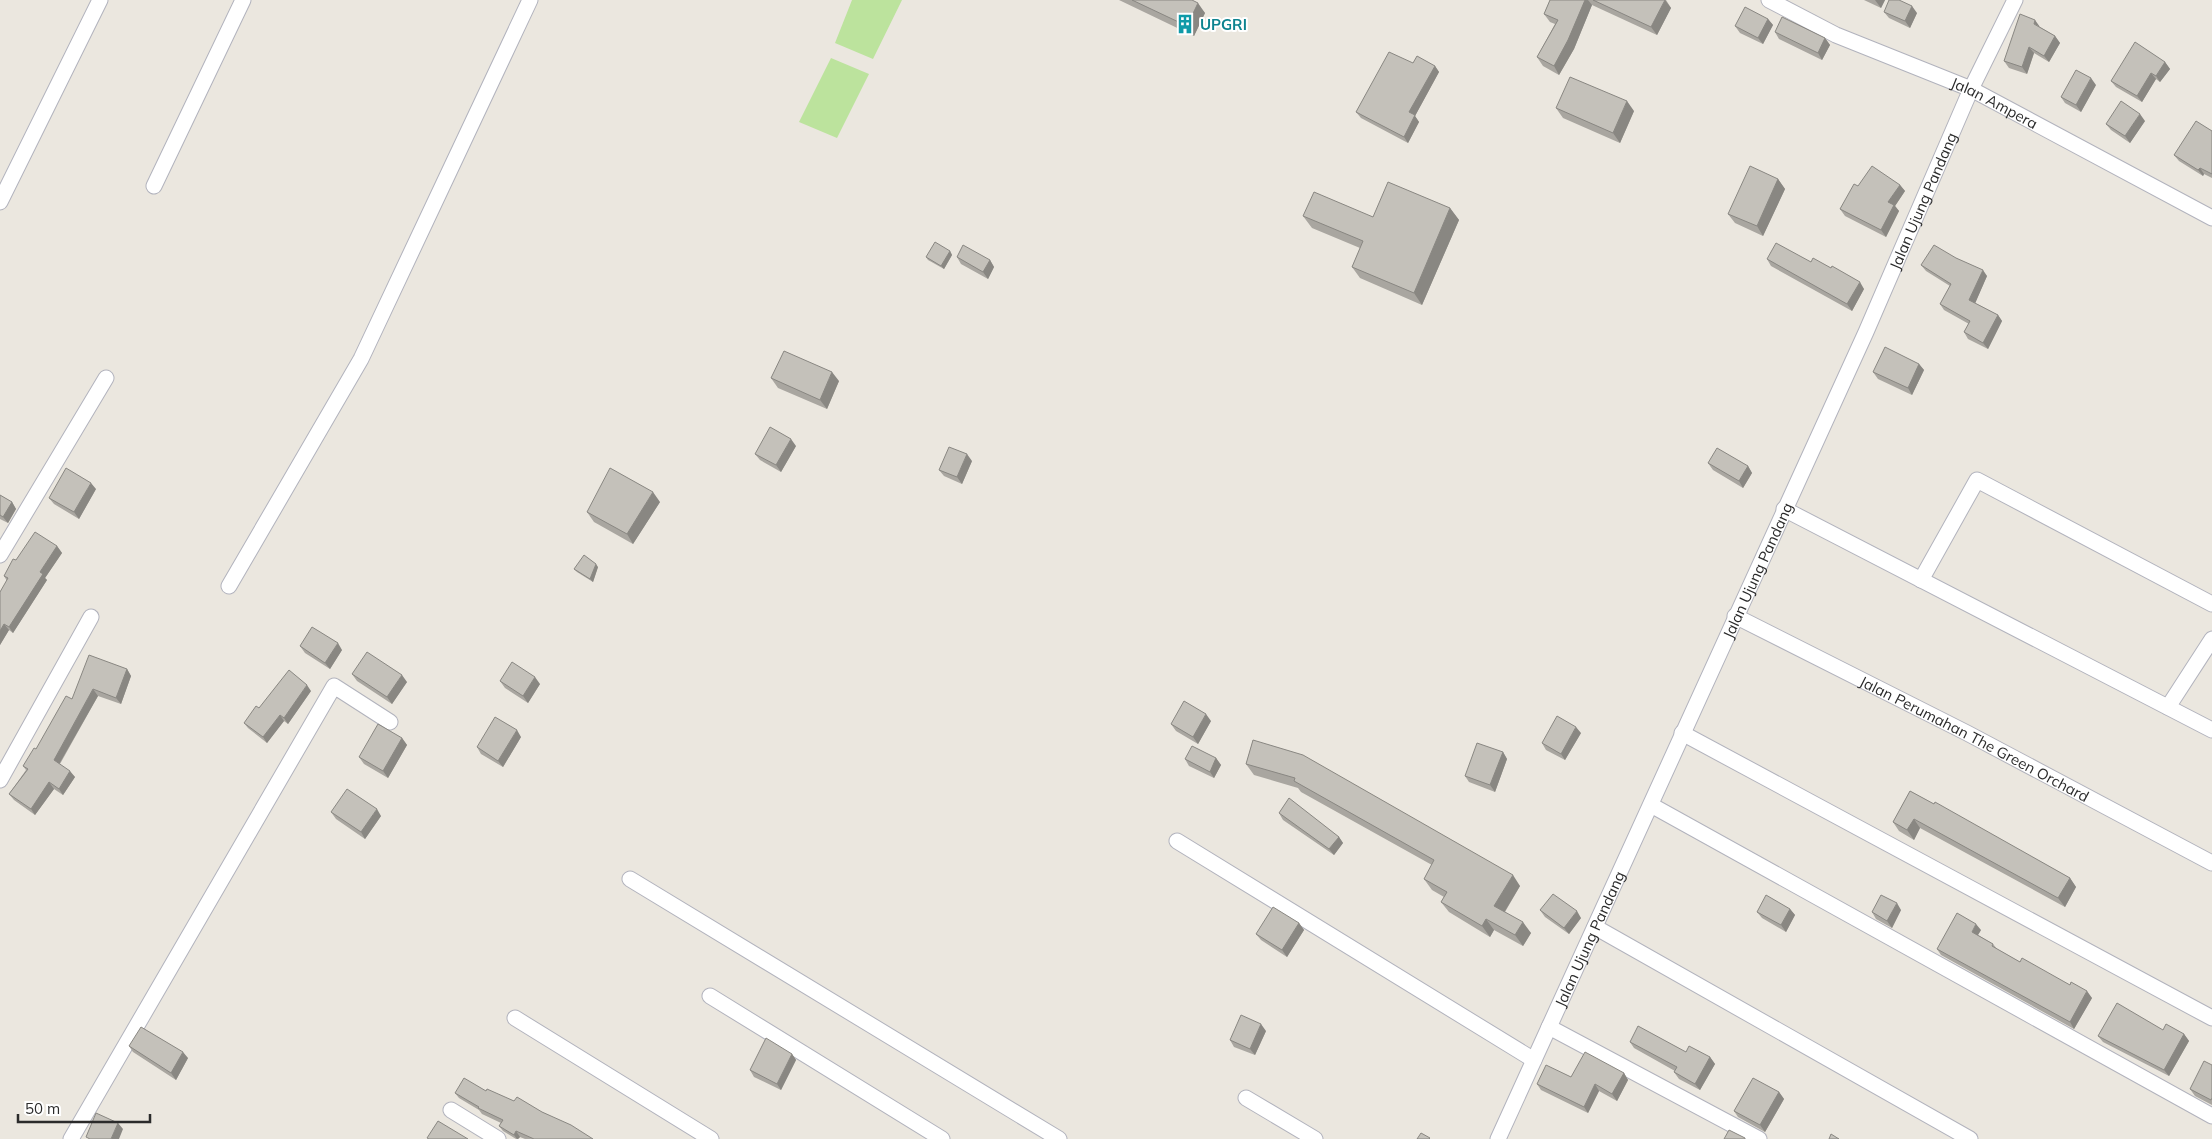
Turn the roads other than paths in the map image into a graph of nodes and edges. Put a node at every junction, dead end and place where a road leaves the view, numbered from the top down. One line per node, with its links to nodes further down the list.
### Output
1 (100, 0): 8 (street)
2 (243, 0): 7 (street)
3 (530, 0): 14 (street)
4 (1768, 0): 6 (street, Jalan Ampera)
5 (2015, 0): 6 (street, Jalan Ujung Pandang)
6 (1971, 89): 9 (street, Jalan Ampera); 11 (street, Jalan Ujung Pandang)
7 (154, 186)
8 (0, 202)
9 (2212, 218)
10 (106, 378): 12 (street)
11 (1784, 510): 13 (street); 16 (street, Jalan Ujung Pandang)
12 (0, 555)
13 (1921, 580): 15 (street); 19 (street)
14 (229, 586)
15 (2212, 604)
16 (1735, 616): 22 (street, Jalan Ujung Pandang); 26 (street, Jalan Perumahan The Green Orchard)
17 (91, 617): 23 (street)
18 (2212, 639): 19 (street)
19 (2168, 707): 21 (street)
20 (390, 722): 37 (street)
21 (2212, 730)
22 (1682, 733): 24 (street, Jalan Ujung Pandang); 31 (street)
23 (0, 780)
24 (1651, 805): 28 (street, Jalan Ujung Pandang); 36 (street)
25 (1177, 841): 33 (street)
26 (2212, 863)
27 (630, 879): 41 (street)
28 (1595, 927): 32 (street, Jalan Ujung Pandang); 45 (street)
29 (710, 996): 40 (street)
30 (515, 1018): 39 (street)
31 (2212, 1018)
32 (1549, 1027): 33 (street, Jalan Ujung Pandang); 44 (street)
33 (1534, 1060): 43 (street, Jalan Ujung Pandang)
34 (1246, 1098): 42 (street)
35 (451, 1110): 38 (street)
36 (2212, 1116)
37 (71, 1139)
38 (498, 1139)
39 (711, 1139)
40 (942, 1139)
41 (1059, 1139)
42 (1315, 1139)
43 (1498, 1139)
44 (1759, 1139)
45 (1970, 1139)

